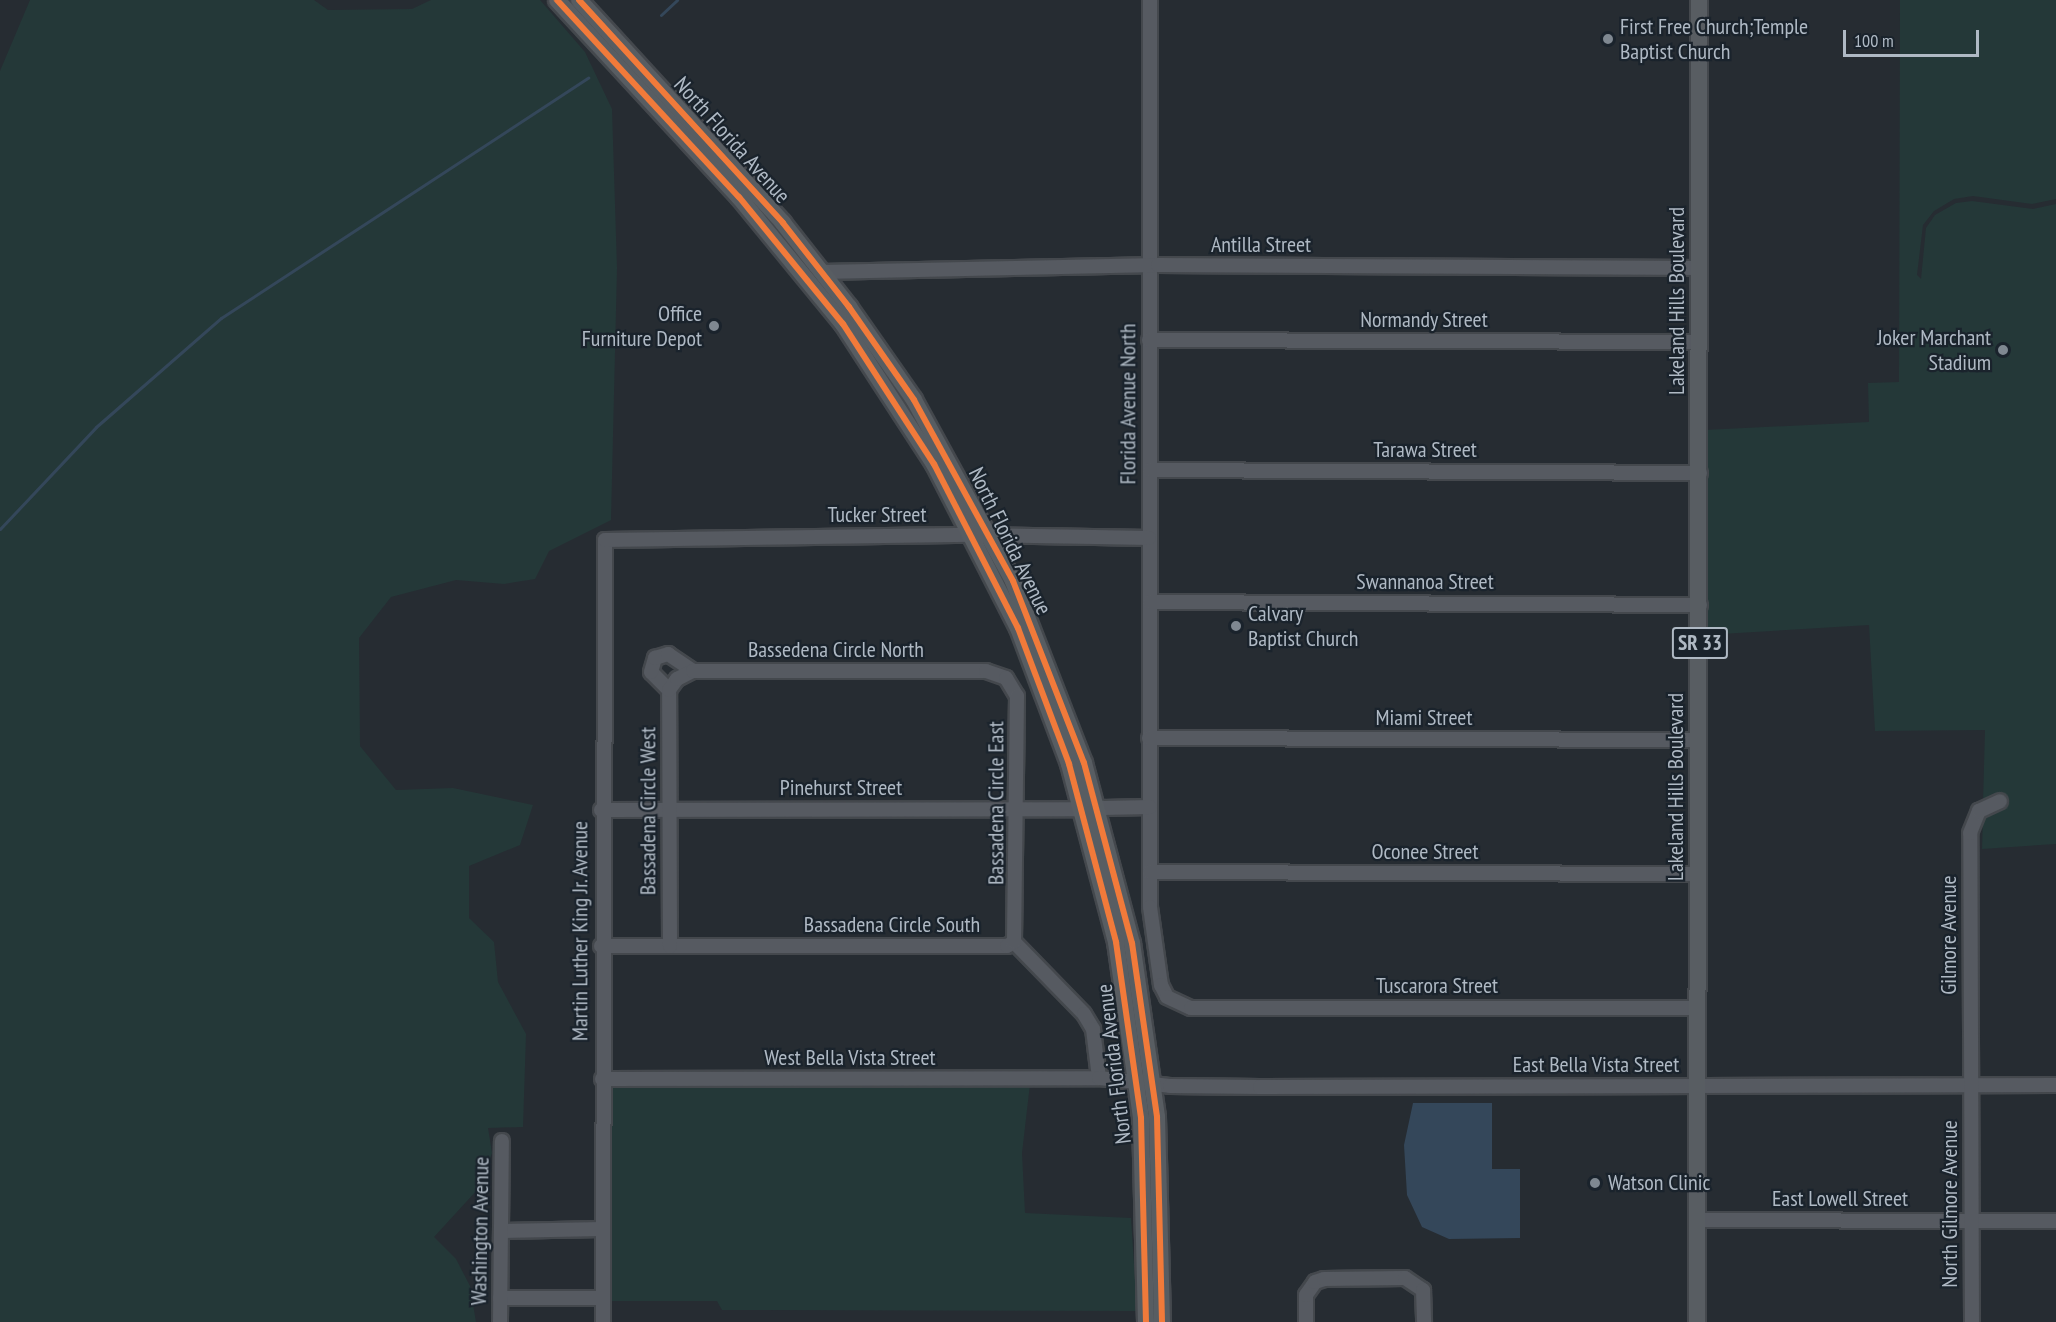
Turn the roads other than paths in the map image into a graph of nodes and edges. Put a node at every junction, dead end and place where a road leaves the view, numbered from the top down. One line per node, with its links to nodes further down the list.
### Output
1 (557, 0): 7 (main road, North Florida Avenue)
2 (563, 0): 6 (main road)
3 (579, 0): 6 (main road, North Florida Avenue)
4 (1150, 0): 10 (street, Florida Avenue North)
5 (1699, 0): 11 (main road, Lakeland Hills Boulevard / SR 33)
6 (652, 79): 8 (main road, North Florida Avenue)
7 (651, 102): 8 (main road); 9 (main road, North Florida Avenue)
8 (748, 184): 12 (main road, North Florida Avenue)
9 (761, 222): 13 (main road); 18 (main road, North Florida Avenue)
10 (1149, 268): 11 (street, Antilla Street); 12 (street, Antilla Street); 14 (street, Florida Avenue North)
11 (1700, 268): 15 (main road, Lakeland Hills Boulevard / SR 33)
12 (822, 272): 13 (main road, North Florida Avenue)
13 (861, 324): 19 (main road, North Florida Avenue)
14 (1149, 340): 15 (street, Normandy Street); 16 (street, Florida Avenue North)
15 (1699, 342): 17 (main road, Lakeland Hills Boulevard / SR 33)
16 (1150, 470): 17 (street, Tarawa Street); 20 (street, Florida Avenue North)
17 (1700, 473): 23 (main road, Lakeland Hills Boulevard / SR 33)
18 (973, 535): 19 (street, Tucker Street); 21 (street, Tucker Street); 31 (main road, North Florida Avenue)
19 (991, 535): 20 (street, Tucker Street); 31 (main road, North Florida Avenue)
20 (1149, 538): 22 (street, Florida Avenue North)
21 (605, 540): 34 (street, Martin Luther King Jr. Avenue)
22 (1150, 602): 23 (street, Swannanoa Street); 27 (street, Florida Avenue North)
23 (1700, 604): 28 (main road, Lakeland Hills Boulevard / SR 33)
24 (693, 671): 25 (street, Bassedena Circle North); 26 (street, Bassedena Circle North); 26 (street)
25 (996, 672): 33 (street, Bassadena Circle East)
26 (673, 685): 32 (street, Bassadena Circle West)
27 (1149, 738): 28 (street, Miami Street); 30 (street, Florida Avenue North)
28 (1699, 740): 36 (main road, Lakeland Hills Boulevard / SR 33)
29 (2000, 801): 44 (street, Gilmore Avenue)
30 (1150, 807): 31 (street, Pinehurst Street); 35 (street)
31 (1090, 808): 33 (street, Pinehurst Street); 43 (main road, North Florida Avenue)
32 (669, 809): 33 (street, Pinehurst Street); 34 (street, Pinehurst Street); 39 (street, Bassadena Circle West)
33 (1017, 809): 37 (street, Bassadena Circle East)
34 (601, 810): 38 (street, Martin Luther King Jr. Avenue)
35 (1150, 872): 36 (street, Oconee Street); 40 (street, Tuscarora Street)
36 (1699, 874): 40 (main road, Lakeland Hills Boulevard / SR 33)
37 (1014, 942): 39 (street, Bassadena Circle South); 41 (street)
38 (602, 946): 39 (street, Bassadena Circle South); 42 (street, Martin Luther King Jr. Avenue)
39 (670, 946)
40 (1697, 1008): 46 (main road, Lakeland Hills Boulevard / SR 33)
41 (1099, 1078): 42 (street, West Bella Vista Street); 43 (street, West Bella Vista Street)
42 (602, 1079): 51 (street, Martin Luther King Jr. Avenue)
43 (1145, 1082): 46 (street, East Bella Vista Street); 57 (main road, North Florida Avenue); 58 (main road, North Florida Avenue)
44 (1970, 1085): 45 (street, East Bella Vista Street); 46 (street, East Bella Vista Street); 49 (street, North Gilmore Avenue)
45 (2056, 1085)
46 (1696, 1087): 48 (main road, Lakeland Hills Boulevard / SR 33)
47 (502, 1141): 52 (street, Washington Avenue)
48 (1696, 1220): 49 (street, East Lowell Street); 61 (main road, Lakeland Hills Boulevard / SR 33)
49 (1971, 1221): 50 (street, East Lowell Street); 62 (street, North Gilmore Avenue)
50 (2056, 1221)
51 (602, 1229): 52 (street); 54 (street, Martin Luther King Jr. Avenue)
52 (502, 1231): 53 (street, Washington Avenue)
53 (500, 1299): 54 (street); 55 (street, Washington Avenue)
54 (603, 1299): 56 (street, Martin Luther King Jr. Avenue)
55 (500, 1322)
56 (603, 1322)
57 (1146, 1322)
58 (1162, 1322)
59 (1306, 1322): 60 (street)
60 (1424, 1322)
61 (1696, 1322)
62 (1972, 1322)

